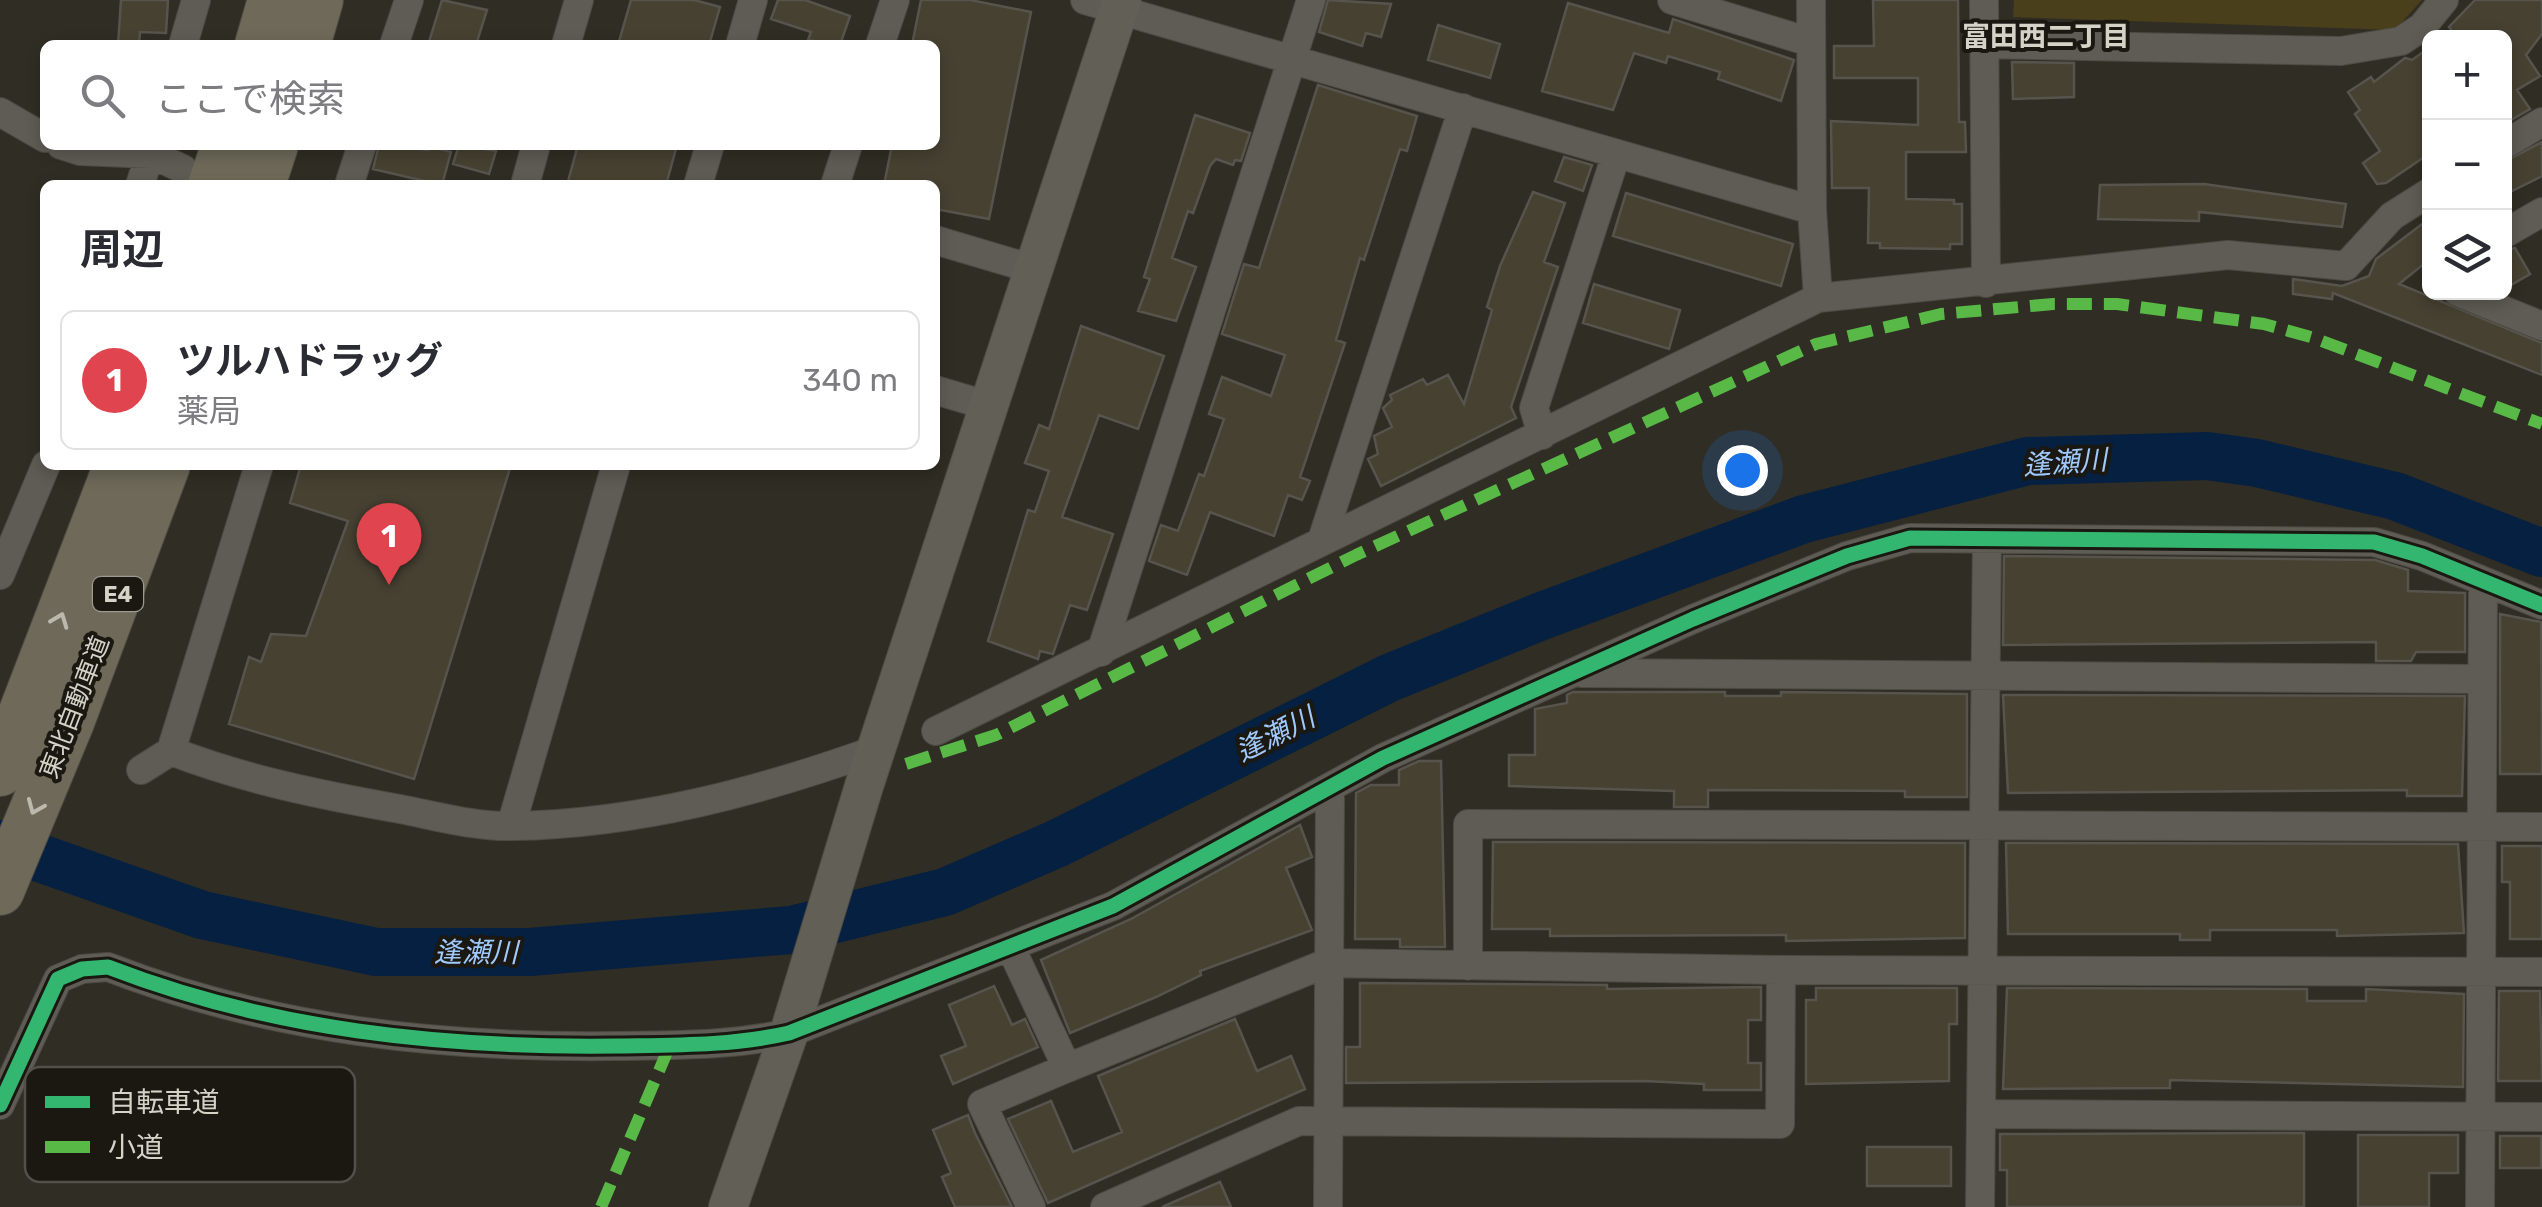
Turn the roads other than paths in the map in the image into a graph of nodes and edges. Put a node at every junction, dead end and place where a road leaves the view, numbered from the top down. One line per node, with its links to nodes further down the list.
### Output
1 (196, 0): 14 (street)
2 (272, 0): 15 (highway)
3 (319, 0): 16 (highway)
4 (409, 0): 17 (street)
5 (579, 0): 18 (street)
6 (753, 0): 19 (street)
7 (895, 0): 20 (street)
8 (1311, 0): 23 (street)
9 (1672, 0): 21 (street)
10 (1811, 0): 21 (street)
11 (1984, 0): 22 (street)
12 (2444, 0): 22 (street)
13 (1109, 4): 23 (street); 50 (street)
14 (184, 40)
15 (260, 40)
16 (307, 40)
17 (396, 40)
18 (567, 40)
19 (741, 40)
20 (882, 40)
21 (1810, 42): 46 (street)
22 (1984, 44): 51 (street)
23 (1291, 60): 24 (street); 68 (street)
24 (1463, 108): 37 (street); 64 (street)
25 (0, 112): 27 (street)
26 (2542, 122): 28 (street)
27 (40, 135)
28 (2512, 140)
29 (77, 150): 30 (street)
30 (152, 150): 38 (street); 39 (street)
31 (222, 150): 38 (highway)
32 (272, 150): 40 (highway)
33 (360, 150): 41 (street)
34 (535, 150): 42 (street)
35 (708, 150): 43 (street)
36 (846, 150): 44 (street)
37 (1616, 154): 46 (street); 57 (street)
38 (198, 177)
39 (142, 180)
40 (262, 180)
41 (351, 180)
42 (526, 180)
43 (700, 180)
44 (837, 180)
45 (2422, 197): 51 (street)
46 (1812, 210): 52 (street)
47 (2542, 212): 48 (street)
48 (2512, 229)
49 (940, 241): 50 (street)
50 (1033, 269): 56 (street)
51 (1986, 282): 52 (street)
52 (1818, 298): 57 (street)
53 (2478, 300): 54 (street)
54 (2542, 326)
55 (940, 391): 56 (street)
56 (990, 406): 74 (street)
57 (1542, 435): 64 (street)
58 (44, 470): 65 (street)
59 (117, 470): 72 (highway, 東北自動車道 / E4, one-way to 59)
60 (164, 470): 72 (highway, 東北自動車道 / E4)
61 (257, 470): 75 (street)
62 (615, 470): 80 (street)
63 (1987, 539): 66 (street); 69 (street); 70 (street)
64 (1322, 540): 68 (street)
65 (0, 575)
66 (2483, 581): 67 (street); 71 (street)
67 (2542, 605)
68 (1101, 652): 73 (street)
69 (1570, 673): 70 (street); 78 (street)
70 (1984, 677): 71 (street); 79 (street)
71 (2480, 679): 81 (street)
72 (48, 717): 77 (highway, 東北自動車道 / E4); 83 (highway, 東北自動車道 / E4, one-way to 83)
73 (936, 731)
74 (878, 749): 80 (street); 91 (street)
75 (171, 750): 76 (street); 80 (street)
76 (141, 770)
77 (0, 772)
78 (1330, 787): 84 (street); 85 (street)
79 (1983, 824): 81 (street); 86 (street); 88 (street)
80 (511, 826)
81 (2482, 826): 82 (street); 89 (street)
82 (2542, 827)
83 (0, 891)
84 (1011, 948): 91 (street); 92 (street)
85 (1327, 963): 86 (street); 92 (street); 97 (street)
86 (1468, 966): 87 (street)
87 (1782, 970): 88 (street); 97 (street)
88 (1982, 970): 89 (street); 94 (street)
89 (2482, 972): 90 (street); 95 (street)
90 (2542, 972)
91 (791, 1024): 93 (street); 98 (street)
92 (1067, 1068): 99 (street)
93 (0, 1105)
94 (1981, 1114): 95 (street); 102 (street)
95 (2480, 1116): 96 (street); 103 (street)
96 (2542, 1117)
97 (1329, 1119): 100 (street); 101 (street)
98 (728, 1207)
99 (1031, 1207)
100 (1106, 1207)
101 (1328, 1207)
102 (1980, 1207)
103 (2480, 1207)

